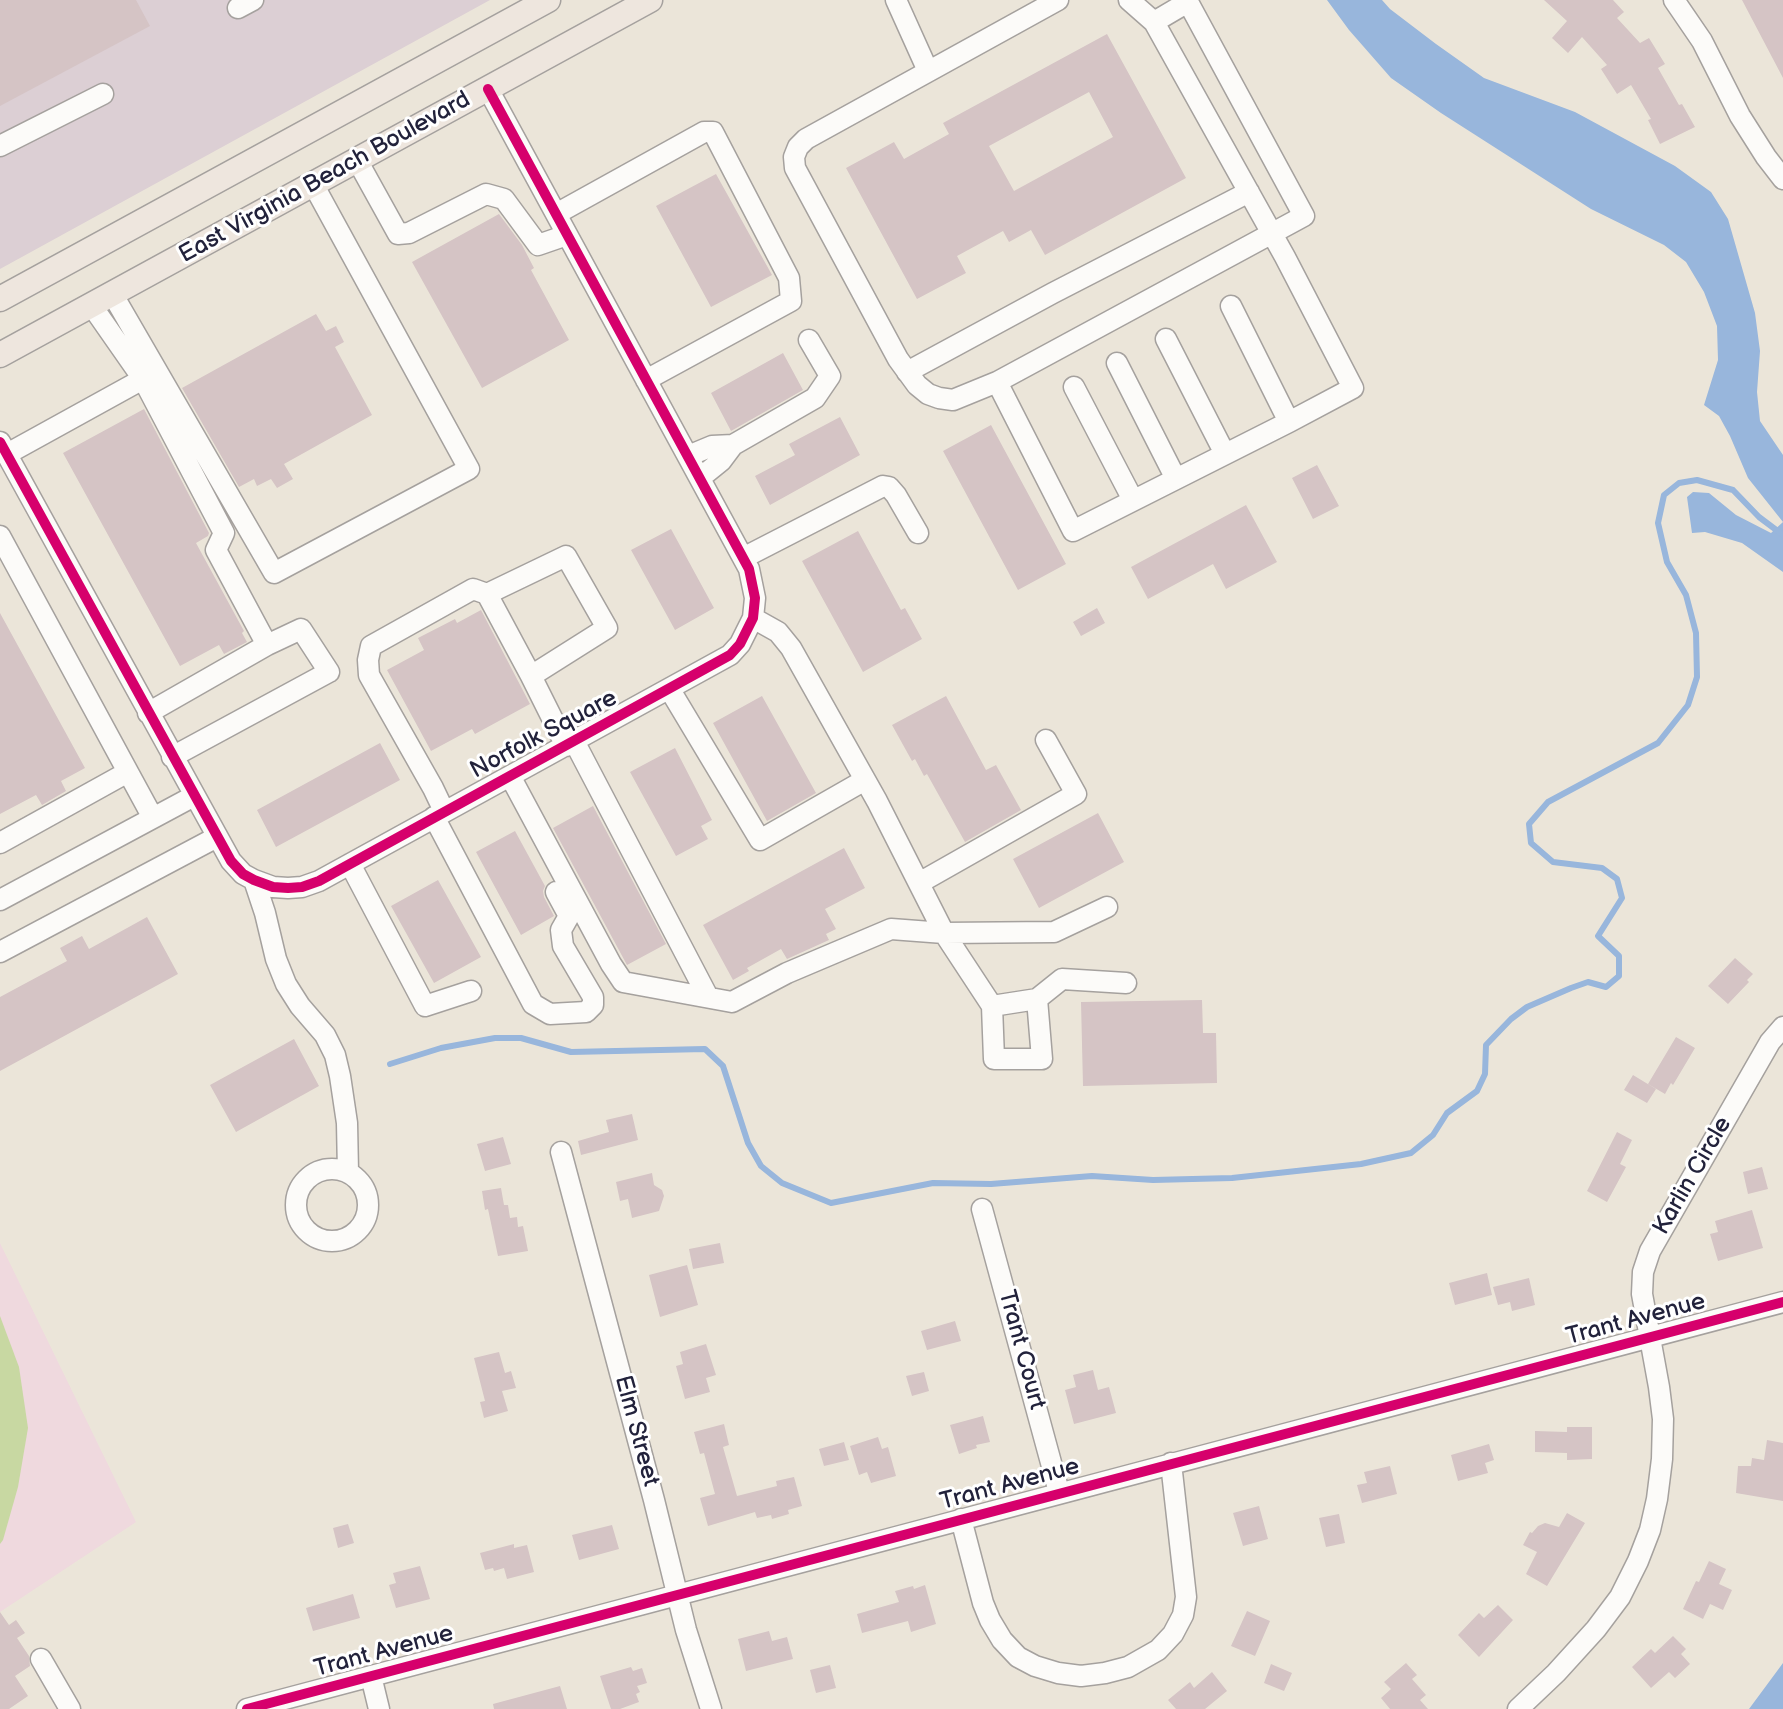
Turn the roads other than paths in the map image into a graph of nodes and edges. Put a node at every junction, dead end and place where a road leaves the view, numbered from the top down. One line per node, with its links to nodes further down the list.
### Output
1 (548, 0): 19 (main road, East Virginia Beach Boulevard)
2 (650, 0): 9 (main road, East Virginia Beach Boulevard)
3 (896, 0): 8 (street)
4 (1058, 0): 8 (street)
5 (1129, 0): 7 (street)
6 (1674, 0): 13 (street)
7 (1154, 22): 15 (street); 17 (street)
8 (928, 71): 26 (street)
9 (488, 89): 12 (main road, East Virginia Beach Boulevard); 16 (street)
10 (103, 94): 11 (street)
11 (0, 146)
12 (357, 160): 14 (main road, East Virginia Beach Boulevard); 18 (street)
13 (1783, 179)
14 (313, 184): 20 (main road, East Virginia Beach Boulevard); 20 (street)
15 (1249, 192): 17 (street); 26 (street)
16 (556, 214): 18 (street); 28 (street)
17 (1271, 234): 29 (street); 31 (street)
18 (567, 235): 28 (street)
19 (0, 299)
20 (103, 300): 24 (main road, East Virginia Beach Boulevard); 27 (street)
21 (1231, 306): 31 (street)
22 (1166, 339): 34 (street)
23 (809, 340): 32 (street)
24 (0, 355)
25 (1117, 363): 37 (street)
26 (907, 372): 29 (street)
27 (143, 379): 33 (street); 44 (street)
28 (646, 380): 35 (street)
29 (997, 382): 38 (street)
30 (1074, 387): 38 (street)
31 (1289, 422): 34 (street)
32 (733, 445): 35 (street); 36 (street)
33 (3, 448): 47 (street)
34 (1225, 454): 37 (street)
35 (688, 456): 36 (street)
36 (700, 478): 41 (street)
37 (1176, 479): 38 (street)
38 (1133, 500)
39 (918, 533): 41 (street)
40 (0, 536): 51 (street)
41 (743, 558): 43 (street)
42 (487, 594): 45 (street); 45 (street); 55 (street)
43 (753, 618): 46 (street, Norfolk Square); 53 (street)
44 (267, 645): 47 (street); 50 (street)
45 (531, 676): 49 (street)
46 (670, 690): 49 (street, Norfolk Square); 53 (street)
47 (148, 713): 50 (street)
48 (1046, 740): 61 (street)
49 (570, 744): 52 (street, Norfolk Square); 68 (street)
50 (172, 757): 54 (street)
51 (128, 772): 56 (street); 58 (street)
52 (504, 779): 55 (street, Norfolk Square); 55 (street); 68 (street)
53 (865, 780): 61 (street)
54 (194, 796): 56 (street); 57 (street)
55 (439, 814): 59 (street, Norfolk Square)
56 (153, 818): 62 (street)
57 (217, 837): 60 (street); 65 (street)
58 (0, 843)
59 (350, 864): 60 (street, Norfolk Square); 67 (street)
60 (254, 880): 73 (street)
61 (919, 883): 64 (street)
62 (0, 900)
63 (1107, 907): 64 (street)
64 (944, 933): 68 (street); 70 (street)
65 (0, 952)
66 (1126, 983): 69 (street)
67 (471, 991)
68 (708, 997)
69 (1037, 999): 70 (street); 70 (street)
70 (992, 1006)
71 (1783, 1027): 76 (street, Karlin Circle)
72 (561, 1152): 80 (street, Elm Street)
73 (348, 1172)
74 (982, 1209): 78 (street, Trant Court)
75 (1783, 1302): 76 (street, Trant Avenue)
76 (1650, 1337): 77 (street, Trant Avenue); 87 (street, Karlin Circle)
77 (1171, 1463): 78 (street, Trant Avenue); 79 (street)
78 (1059, 1492): 79 (street, Trant Avenue)
79 (961, 1519): 80 (street, Trant Avenue)
80 (678, 1596): 82 (street, Trant Avenue); 86 (street, Elm Street)
81 (41, 1659): 83 (street)
82 (371, 1676): 84 (street, Trant Avenue); 85 (street)
83 (70, 1709)
84 (247, 1709)
85 (379, 1709)
86 (711, 1709)
87 (1518, 1709)

